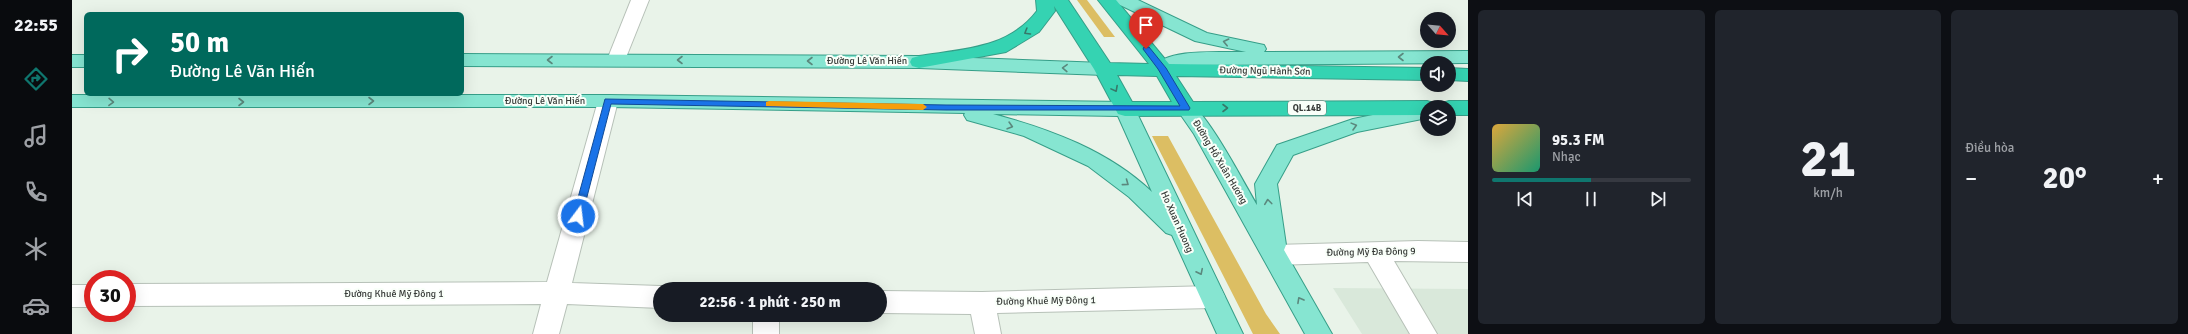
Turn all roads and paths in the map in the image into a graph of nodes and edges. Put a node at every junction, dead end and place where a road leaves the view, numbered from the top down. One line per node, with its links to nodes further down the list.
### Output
1 (640, 0): 9 (street)
2 (1045, 0): 12 (highway, one-way to 12)
3 (1059, 0): 14 (highway)
4 (1107, 0): 13 (highway, Đường Hồ Xuân Hương)
5 (1124, 0): 6 (main road, one-way to 5)
6 (1291, 57): 7 (main road, one-way to 6); 13 (main road)
7 (1468, 58)
8 (464, 60): 9 (main road, Đường Lê Văn Hiến, one-way to 8)
9 (616, 60): 12 (main road, Đường Lê Văn Hiến, one-way to 9)
10 (72, 61): 11 (main road)
11 (84, 61)
12 (919, 62): 14 (main road, Đường Lê Văn Hiến, one-way to 12)
13 (1162, 68): 14 (highway, Đường Ngũ Hành Sơn); 15 (highway, Đường Ngũ Hành Sơn); 21 (highway, Đường Hồ Xuân Hương)
14 (1104, 69): 25 (highway, one-way to 25)
15 (1420, 74)
16 (1456, 74): 17 (highway)
17 (1468, 75)
18 (72, 101): 19 (main road, Đường Lê Văn Hiến, one-way to 19)
19 (608, 101): 20 (main road, Đường Lê Văn Hiến); 31 (street)
20 (946, 107): 25 (main road, Đường Lê Văn Hiến); 27 (main road, one-way to 27)
21 (1186, 108): 22 (highway, QL.14B, one-way to 22); 25 (highway, Đường Lê Văn Hiến); 30 (main road, Đường Hồ Xuân Hương)
22 (1420, 108)
23 (1456, 108): 24 (highway)
24 (1468, 108)
25 (1126, 109): 27 (main road, Ho Xuan Huong)
26 (1420, 112): 30 (main road, one-way to 26)
27 (1183, 236): 34 (main road, Ho Xuan Huong, one-way to 34)
28 (1375, 252): 29 (street, Đường Mỹ Đa Đông 9); 30 (street, Đường Mỹ Đa Đông 9); 43 (street)
29 (1468, 252)
30 (1275, 254): 42 (main road, Đường Hồ Xuân Hương, one-way to 30)
31 (556, 293): 32 (street, Đường Khuê Mỹ Đông 1); 33 (street, Đường Khuê Mỹ Đông 1); 38 (street)
32 (136, 295)
33 (653, 297)
34 (1212, 297): 36 (street, Đường Khuê Mỹ Đông 1); 41 (main road, Ho Xuan Huong)
35 (887, 302): 36 (street, Đường Khuê Mỹ Đông 1)
36 (982, 303): 40 (street)
37 (766, 322): 39 (street)
38 (546, 334)
39 (766, 334)
40 (988, 334)
41 (1230, 334)
42 (1319, 334)
43 (1424, 334)

